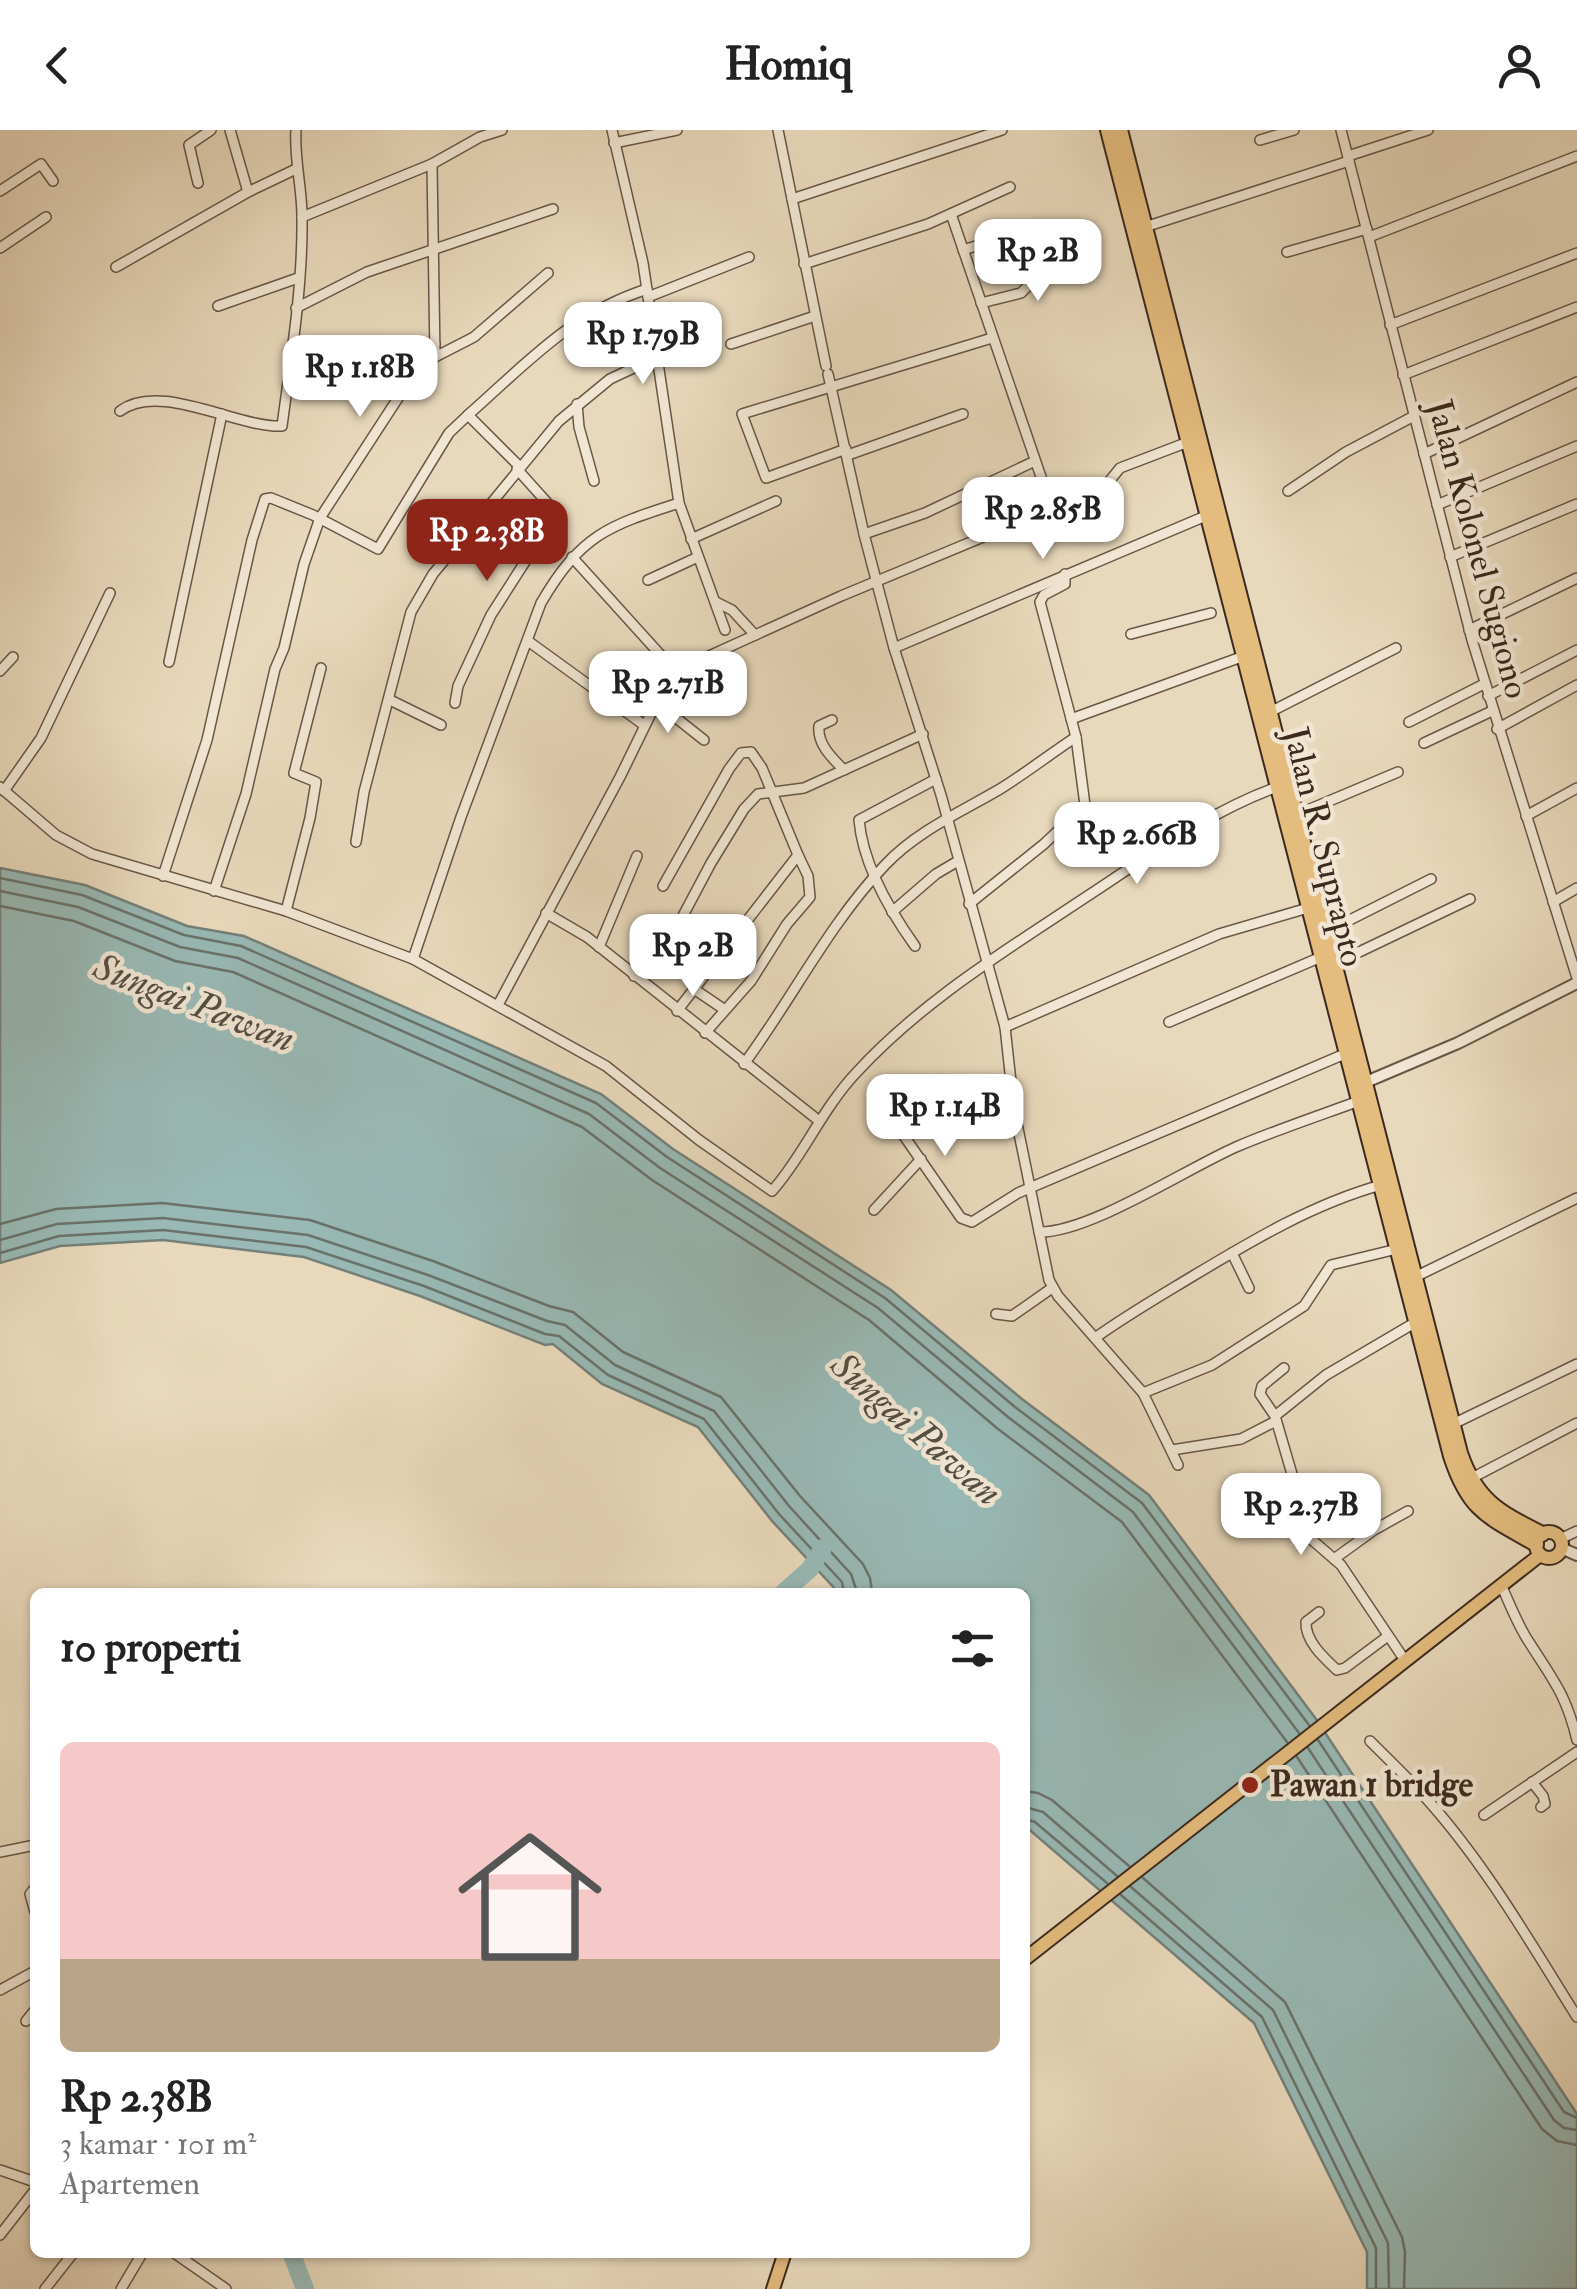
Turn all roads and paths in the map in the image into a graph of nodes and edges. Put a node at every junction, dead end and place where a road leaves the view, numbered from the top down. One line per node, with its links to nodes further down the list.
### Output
1 (211, 130): 23 (street)
2 (230, 130): 26 (street)
3 (310, 130): 14 (street)
4 (502, 130): 20 (street)
5 (612, 130): 17 (street)
6 (677, 130): 17 (street)
7 (778, 130): 27 (street)
8 (1002, 130): 15 (street)
9 (1108, 130): 28 (highway, Jalan R. Suprapto)
10 (1120, 130): 28 (highway, Jalan R. Suprapto)
11 (1294, 130): 16 (street)
12 (1341, 130): 19 (street, Jalan Kolonel Sugiono)
13 (1428, 130): 19 (street)
14 (296, 133): 21 (street)
15 (981, 133): 27 (street)
16 (1260, 140)
17 (614, 143): 47 (street)
18 (1577, 156): 35 (street)
19 (1349, 158): 33 (street); 35 (street, Jalan Kolonel Sugiono)
20 (432, 164): 32 (street); 37 (street)
21 (296, 169): 26 (street); 32 (street)
22 (53, 181): 25 (street)
23 (198, 183)
24 (1010, 187): 30 (street)
25 (0, 191)
26 (248, 192): 44 (street)
27 (792, 199): 43 (street)
28 (1133, 206): 33 (highway, Jalan R. Suprapto); 69 (highway, Jalan R. Suprapto)
29 (552, 210): 37 (street)
30 (951, 214): 38 (street); 43 (street)
31 (46, 217): 36 (street)
32 (302, 217): 46 (street)
33 (1144, 227): 97 (highway, Jalan R. Suprapto)
34 (1031, 230): 38 (street)
35 (1368, 233): 39 (street); 53 (street, Jalan Kolonel Sugiono)
36 (0, 248)
37 (432, 249): 50 (street); 55 (street)
38 (963, 250): 48 (street)
39 (1287, 252)
40 (1577, 253): 53 (street)
41 (1067, 254): 48 (street)
42 (748, 257): 47 (street)
43 (804, 264): 52 (street)
44 (116, 266)
45 (548, 273): 58 (street)
46 (298, 278): 49 (street); 50 (street)
47 (648, 293): 57 (street); 67 (street)
48 (980, 303): 54 (street)
49 (218, 306)
50 (296, 308): 60 (street)
51 (1577, 308): 59 (street)
52 (814, 316): 56 (street); 62 (street)
53 (1390, 324): 59 (street, Jalan Kolonel Sugiono)
54 (992, 338): 62 (street); 73 (street)
55 (435, 344): 58 (street); 60 (street)
56 (731, 344)
57 (659, 356): 63 (street); 78 (street)
58 (435, 357): 83 (street)
59 (1403, 375): 68 (street, Jalan Kolonel Sugiono)
60 (290, 379): 65 (street)
61 (1577, 382): 72 (street)
62 (832, 389): 71 (street); 71 (street)
63 (577, 404): 74 (street); 75 (street)
64 (120, 411): 65 (street)
65 (222, 414): 107 (street)
66 (963, 414): 71 (street)
67 (468, 415): 74 (street); 83 (street)
68 (1414, 416): 72 (street, Jalan Kolonel Sugiono); 76 (street)
69 (1188, 442): 81 (street); 82 (highway, Jalan R. Suprapto)
70 (1577, 446): 80 (street)
71 (847, 452): 84 (street)
72 (1424, 454): 80 (street, Jalan Kolonel Sugiono)
73 (1035, 461): 81 (street); 84 (street)
74 (518, 468): 114 (street); 117 (street)
75 (594, 481)
76 (1288, 491)
77 (776, 501): 85 (street)
78 (679, 503): 85 (street); 86 (street)
79 (1577, 504): 88 (street)
80 (1437, 505): 88 (street, Jalan Kolonel Sugiono)
81 (1052, 509): 92 (street)
82 (1208, 515): 89 (street); 95 (highway, Jalan R. Suprapto)
83 (320, 518): 144 (street); 149 (street)
84 (864, 534): 92 (street)
85 (691, 539): 87 (street)
86 (572, 557): 101 (street); 110 (street)
87 (698, 557): 91 (street); 94 (street)
88 (1450, 557): 96 (street, Jalan Kolonel Sugiono)
89 (1065, 574): 102 (street); 120 (street)
90 (1577, 578): 96 (street)
91 (648, 580)
92 (878, 582): 98 (street); 102 (street)
93 (110, 593): 135 (street)
94 (716, 602): 98 (street); 100 (street)
95 (1220, 611): 97 (highway, Jalan R. Suprapto); 99 (street)
96 (1469, 630): 111 (street, Jalan Kolonel Sugiono)
97 (1244, 632): 105 (highway, Jalan R. Suprapto); 119 (highway, Jalan R. Suprapto)
98 (755, 634): 100 (street)
99 (1131, 634)
100 (729, 637): 110 (street)
101 (528, 641): 124 (street); 160 (street)
102 (894, 648): 126 (street)
103 (1396, 648): 119 (street)
104 (1577, 650): 113 (street)
105 (1244, 656): 120 (street); 133 (highway, Jalan R. Suprapto)
106 (13, 657): 109 (street)
107 (169, 662)
108 (320, 668): 154 (street)
109 (0, 671)
110 (676, 671): 115 (street); 116 (street)
111 (1484, 684): 113 (street, Jalan Kolonel Sugiono); 122 (street)
112 (1577, 685): 125 (street)
113 (1488, 696): 118 (street, Jalan Kolonel Sugiono)
114 (390, 700): 123 (street); 140 (street)
115 (656, 702): 124 (street); 128 (street)
116 (710, 702)
117 (455, 703)
118 (1492, 710): 125 (street, Jalan Kolonel Sugiono); 129 (street)
119 (1270, 712): 137 (highway, Jalan R. Suprapto)
120 (1071, 718): 127 (street)
121 (832, 720): 130 (street)
122 (1409, 722)
123 (441, 725)
124 (644, 725): 156 (street)
125 (1498, 729): 138 (street, Jalan Kolonel Sugiono)
126 (923, 734): 130 (street); 132 (street)
127 (1076, 737): 139 (street); 152 (street)
128 (704, 740)
129 (1424, 743)
130 (844, 770): 136 (street)
131 (1398, 772): 137 (street)
132 (936, 779): 139 (street); 145 (street)
133 (1278, 787): 153 (highway, Jalan R. Suprapto); 161 (street)
134 (1577, 788): 138 (street)
135 (2, 789): 144 (street)
136 (770, 790): 141 (street); 147 (street); 163 (street)
137 (1296, 816): 157 (highway, Jalan R. Suprapto)
138 (1526, 816): 151 (street, Jalan Kolonel Sugiono)
139 (947, 818): 143 (street); 145 (street)
140 (356, 842)
141 (798, 855): 165 (street); 167 (street)
142 (637, 856): 158 (street)
143 (958, 861): 152 (street); 155 (street)
144 (163, 876): 149 (street)
145 (876, 876): 155 (street); 173 (street)
146 (1431, 879): 157 (street)
147 (662, 886)
148 (1577, 888): 151 (street)
149 (214, 891): 154 (street)
150 (1470, 899): 162 (street)
151 (1553, 902): 164 (street, Jalan Kolonel Sugiono)
152 (969, 904): 161 (street)
153 (1308, 908): 162 (highway, Jalan R. Suprapto); 170 (street)
154 (286, 910): 160 (street)
155 (892, 912): 159 (street)
156 (546, 913): 158 (street); 166 (street)
157 (1326, 932): 162 (highway, Jalan R. Suprapto)
158 (599, 946): 163 (street)
159 (916, 946)
160 (413, 959): 166 (street)
161 (987, 963): 170 (street); 176 (street)
162 (1330, 969): 169 (street); 172 (highway, Jalan R. Suprapto); 174 (highway, Jalan R. Suprapto)
163 (634, 976): 168 (street)
164 (1577, 981): 174 (street)
165 (694, 989): 167 (street); 168 (street)
166 (498, 1005): 176 (street)
167 (725, 1010): 171 (street)
168 (677, 1011): 171 (street)
169 (1169, 1022)
170 (1005, 1027): 180 (street)
171 (705, 1033): 173 (street)
172 (1346, 1052): 175 (highway, Jalan R. Suprapto); 180 (street)
173 (744, 1064): 176 (street)
174 (1366, 1082): 182 (highway, Jalan R. Suprapto)
175 (1359, 1101): 179 (highway, Jalan R. Suprapto); 184 (street)
176 (818, 1120)
177 (895, 1123): 178 (street)
178 (921, 1159): 180 (street); 183 (street)
179 (1381, 1185): 182 (highway, Jalan R. Suprapto); 186 (street)
180 (1033, 1188): 184 (street)
181 (1577, 1198): 187 (street)
182 (1390, 1200): 185 (highway, Jalan R. Suprapto); 187 (highway, Jalan R. Suprapto)
183 (874, 1210)
184 (1039, 1232): 188 (street)
185 (1397, 1249): 191 (highway, Jalan R. Suprapto); 195 (street)
186 (1232, 1253): 189 (street); 192 (street)
187 (1416, 1277): 198 (highway, Jalan R. Suprapto)
188 (1052, 1288): 190 (street); 192 (street)
189 (1249, 1288)
190 (996, 1314)
191 (1416, 1322): 196 (street); 204 (highway, Jalan R. Suprapto)
192 (1096, 1338): 195 (street)
193 (1577, 1364): 198 (street)
194 (1284, 1368): 196 (street)
195 (1143, 1393): 199 (street)
196 (1275, 1418): 199 (street); 207 (street)
197 (1577, 1423): 201 (street)
198 (1453, 1424): 201 (highway, Jalan R. Suprapto)
199 (1172, 1450): 200 (street)
200 (1178, 1465)
201 (1470, 1479): 204 (highway, Jalan R. Suprapto)
202 (1408, 1511): 207 (street)
203 (1577, 1531): 205 (street)
204 (1539, 1544): 205 (main road); 205 (main road); 208 (main road)
205 (1561, 1544): 206 (street)
206 (1577, 1554)
207 (1334, 1559): 210 (street)
208 (1500, 1585): 211 (main road); 212 (street)
209 (1319, 1612): 210 (street)
210 (1388, 1636): 211 (street)
211 (1404, 1659): 220 (main road)
212 (1577, 1740)
213 (1370, 1741): 224 (street)
214 (1577, 1752): 215 (street)
215 (1532, 1782): 216 (street); 217 (street)
216 (1541, 1808)
217 (1484, 1816)
218 (30, 1846): 219 (street)
219 (0, 1852)
220 (1030, 1955)
221 (30, 1974): 222 (street)
222 (0, 1990)
223 (30, 2016): 225 (street)
224 (1577, 2017)
225 (26, 2021)
226 (0, 2170): 227 (street)
227 (30, 2180)
228 (30, 2196): 229 (street)
229 (0, 2235)
230 (69, 2258): 234 (street)
231 (140, 2258): 235 (street)
232 (182, 2258): 236 (street)
233 (783, 2258): 237 (main road)
234 (44, 2289)
235 (121, 2289)
236 (226, 2289)
237 (774, 2289)

